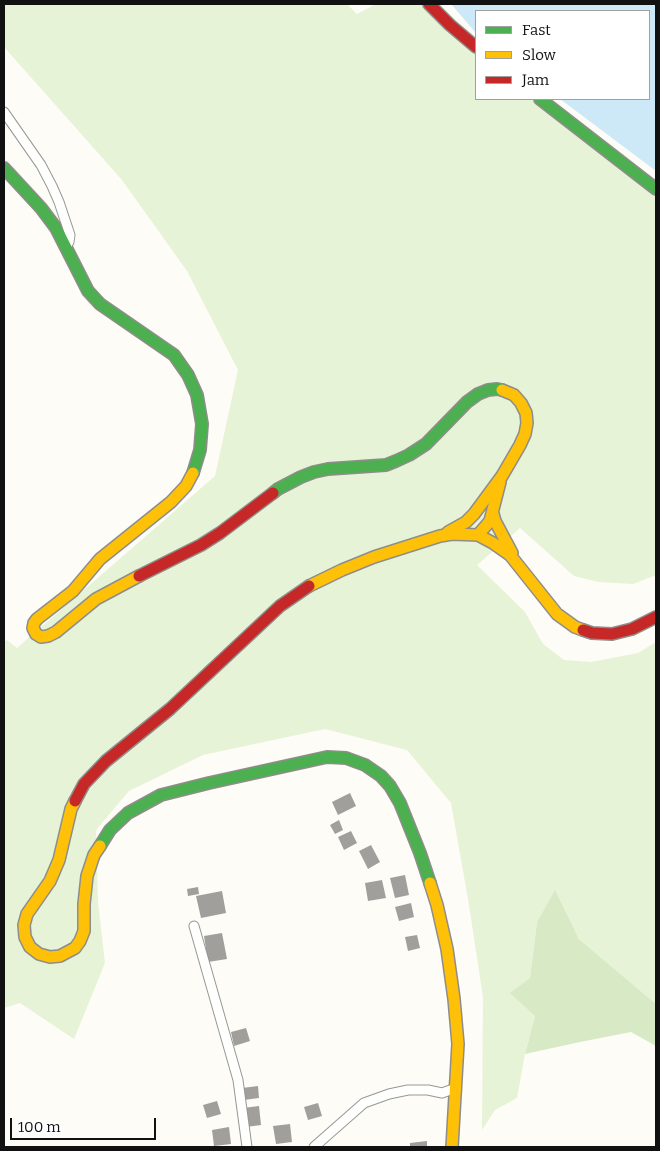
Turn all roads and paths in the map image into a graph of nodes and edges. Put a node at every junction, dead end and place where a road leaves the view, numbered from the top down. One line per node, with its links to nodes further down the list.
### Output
1 (429, 4): 2 (main road)
2 (475, 46)
3 (541, 100): 7 (main road)
4 (4, 102): 5 (street)
5 (6, 116): 8 (street)
6 (4, 168): 8 (main road)
7 (656, 189)
8 (66, 247): 9 (main road)
9 (502, 476): 10 (main road); 11 (main road)
10 (483, 503): 12 (main road); 13 (main road)
11 (493, 514): 13 (main road); 14 (main road)
12 (440, 536): 13 (main road); 17 (main road)
13 (478, 536): 14 (main road)
14 (517, 563): 15 (main road)
15 (656, 617)
16 (194, 926): 18 (street)
17 (456, 1088): 19 (street); 20 (main road)
18 (247, 1147)
19 (314, 1147)
20 (452, 1147)

